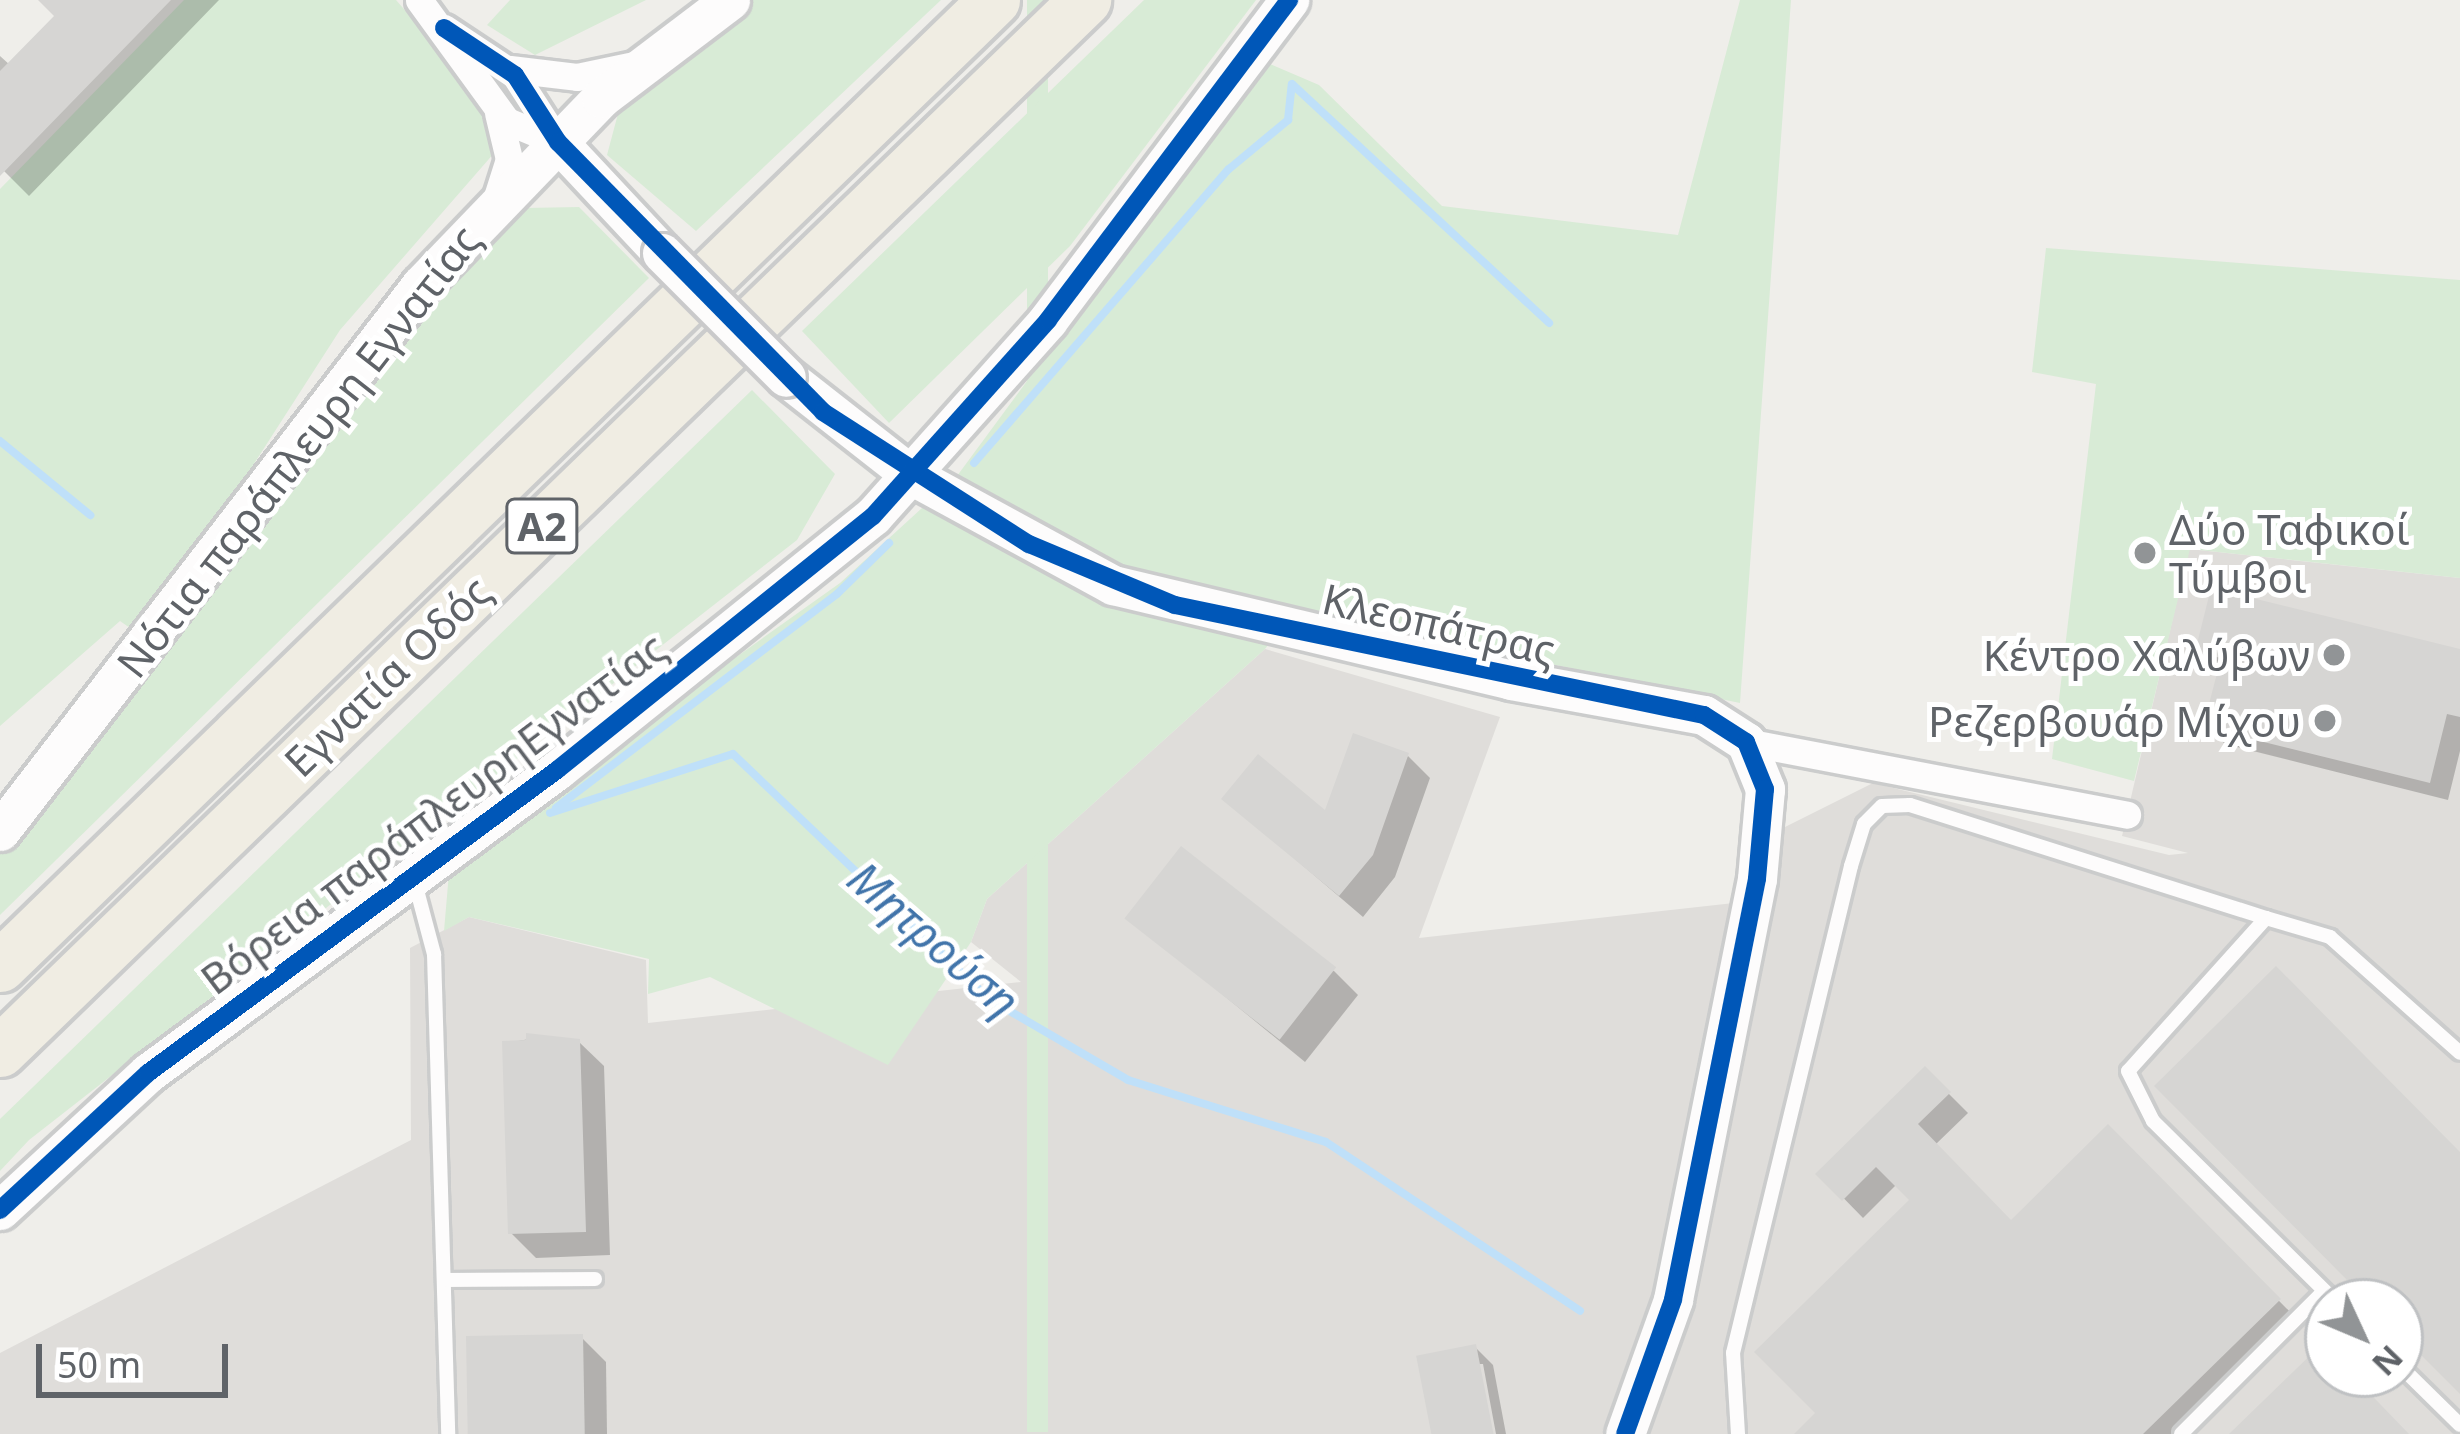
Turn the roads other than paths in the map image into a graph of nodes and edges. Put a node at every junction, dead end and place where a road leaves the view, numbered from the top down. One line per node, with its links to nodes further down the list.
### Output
1 (419, 0): 6 (street)
2 (730, 0): 7 (street, Νότια παράπλευρη Εγνατίας)
3 (994, 0): 19 (highway, Εγνατία Οδός / Α2)
4 (1085, 0): 20 (highway, Εγνατία Οδός / Α2)
5 (1288, 0): 12 (street, Βόρεια παράπλευρηΕγνατίας)
6 (444, 28): 8 (street); 9 (street)
7 (647, 62): 8 (street); 10 (street, Νότια παράπλευρη Εγνατίας)
8 (505, 67): 10 (street)
9 (496, 109): 10 (street); 11 (street)
10 (558, 142): 11 (street, Νότια παράπλευρη Εγνατίας); 12 (street, Κλεοπάτρας, bridge)
11 (493, 208): 14 (street, Νότια παράπλευρη Εγνατίας)
12 (911, 475): 13 (street, Κλεοπάτρας); 17 (street, Βόρεια παράπλευρηΕγνατίας)
13 (1746, 742): 15 (street); 30 (street)
14 (16, 797): 16 (street, Νότια παράπλευρη Εγνατίας)
15 (2127, 815)
16 (0, 831)
17 (413, 874): 22 (street, Βόρεια παράπλευρηΕγνατίας); 25 (lane)
18 (2266, 918): 21 (lane); 23 (lane); 31 (lane)
19 (0, 966)
20 (0, 1051)
21 (2460, 1053)
22 (0, 1210)
23 (2312, 1278)
24 (595, 1279): 25 (lane)
25 (448, 1280): 29 (lane)
26 (2304, 1320): 32 (lane)
27 (2424, 1390): 28 (lane)
28 (2460, 1425)
29 (448, 1434)
30 (1625, 1434)
31 (1738, 1434)
32 (2181, 1434)

